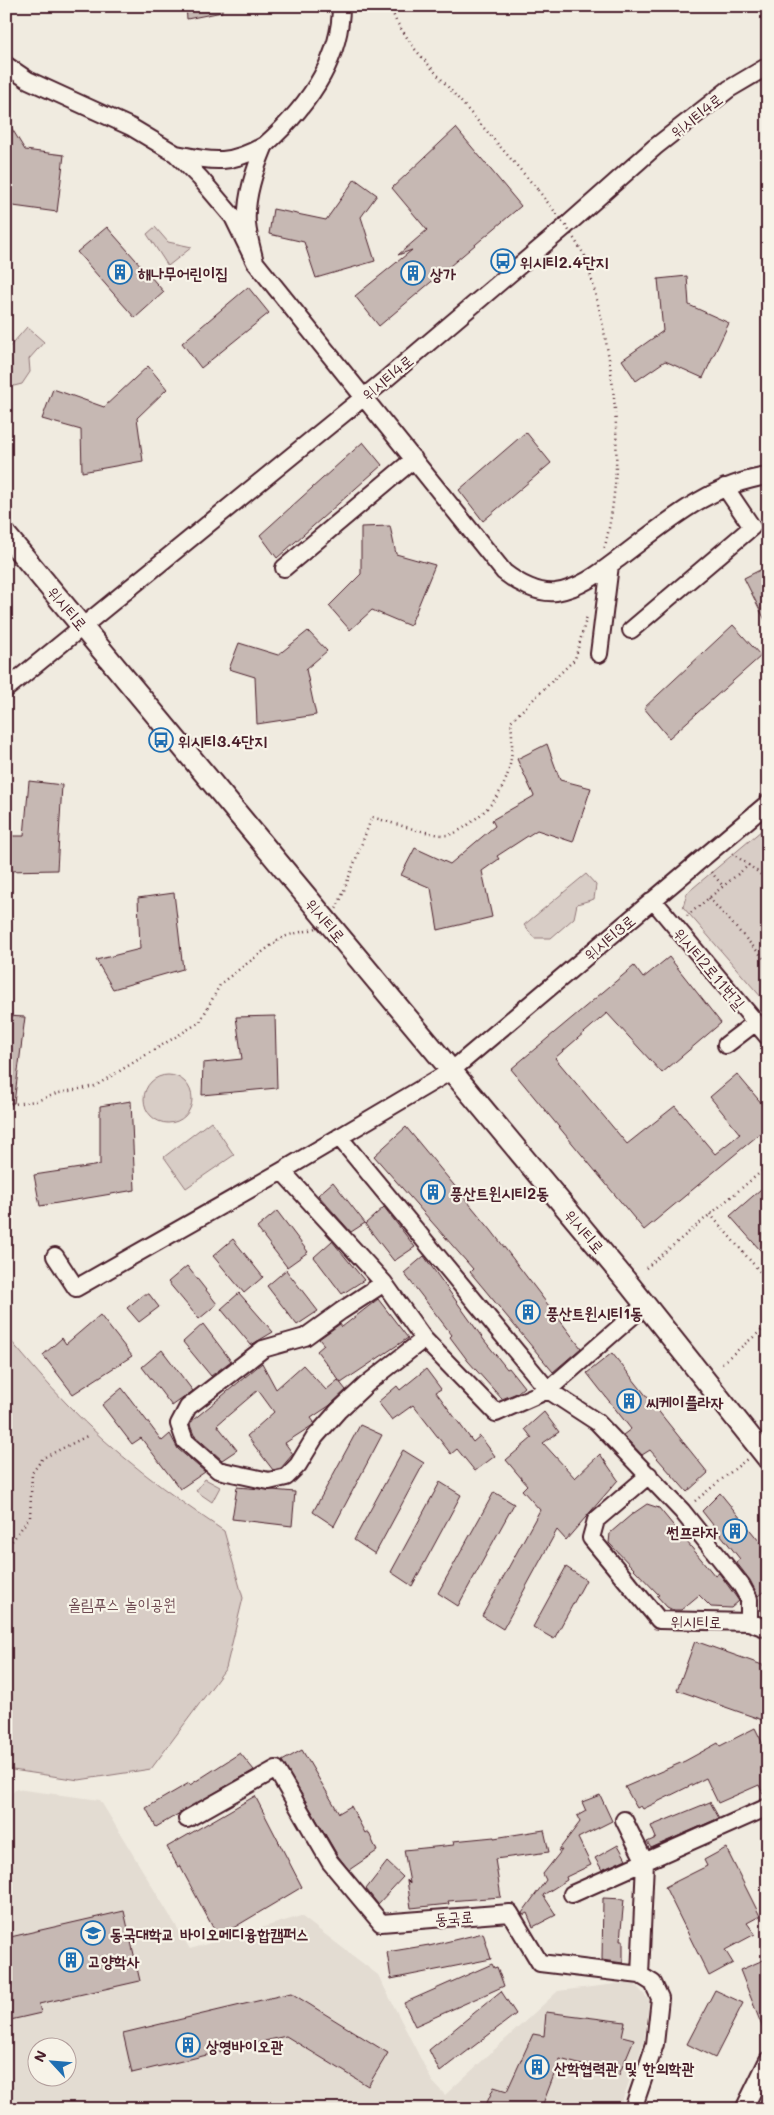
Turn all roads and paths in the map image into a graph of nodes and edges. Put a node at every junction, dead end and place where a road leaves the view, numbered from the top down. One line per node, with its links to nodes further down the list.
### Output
1 (341, 6): 5 (street)
2 (390, 6): 7 (path, bridge)
3 (6, 65): 6 (street)
4 (768, 66): 7 (street, 위시티4로)
5 (265, 145): 6 (street); 8 (street)
6 (176, 154): 8 (street)
7 (566, 226): 9 (street, 위시티4로); 15 (path, bridge)
8 (255, 262): 9 (street)
9 (364, 397): 10 (street); 17 (street, 위시티4로)
10 (414, 459): 14 (street); 15 (street)
11 (768, 476): 12 (street)
12 (724, 487): 15 (street); 18 (street)
13 (6, 535): 17 (main road, 위시티로)
14 (284, 568)
15 (604, 569): 19 (street)
16 (588, 608): 35 (path, bridge)
17 (83, 626): 20 (street, 위시티4로); 34 (main road, 위시티로)
18 (631, 630)
19 (599, 654)
20 (6, 689)
21 (768, 803): 28 (street, 위시티3로)
22 (730, 852): 23 (path)
23 (749, 865): 25 (path); 26 (path)
24 (709, 869): 26 (path)
25 (768, 882)
26 (723, 886): 27 (path)
27 (709, 898): 29 (path); 30 (path)
28 (653, 900): 31 (street, 위시티2로11번길); 34 (street, 위시티3로)
29 (684, 919)
30 (768, 963)
31 (756, 1022): 32 (street, 위시티2로11번길); 33 (street)
32 (768, 1037)
33 (726, 1045)
34 (452, 1071): 36 (street, 위시티3로); 44 (main road, 위시티로)
35 (6, 1105)
36 (339, 1137): 38 (street, 위시티3로); 48 (street)
37 (768, 1166): 39 (path)
38 (282, 1171): 40 (street, 위시티3로); 43 (street)
39 (710, 1214): 41 (path); 42 (path)
40 (54, 1256)
41 (646, 1268)
42 (768, 1282)
43 (384, 1283): 46 (street); 46 (street)
44 (645, 1305): 48 (street); 50 (main road, 위시티로)
45 (768, 1325): 47 (path)
46 (424, 1339): 48 (street)
47 (722, 1364)
48 (548, 1390): 51 (street)
49 (89, 1435): 53 (path)
50 (764, 1454): 52 (path)
51 (649, 1475): 52 (street); 54 (street, 위시티로)
52 (682, 1511): 54 (street)
53 (6, 1549)
54 (749, 1622): 55 (street, 위시티로)
55 (768, 1629)
56 (768, 1807): 59 (street)
57 (187, 1819): 61 (street, 동국로)
58 (624, 1820): 59 (street)
59 (645, 1862): 60 (street); 61 (street)
60 (572, 1894)
61 (640, 1975): 63 (street)
62 (768, 2061): 64 (street)
63 (633, 2109)
64 (744, 2109)

